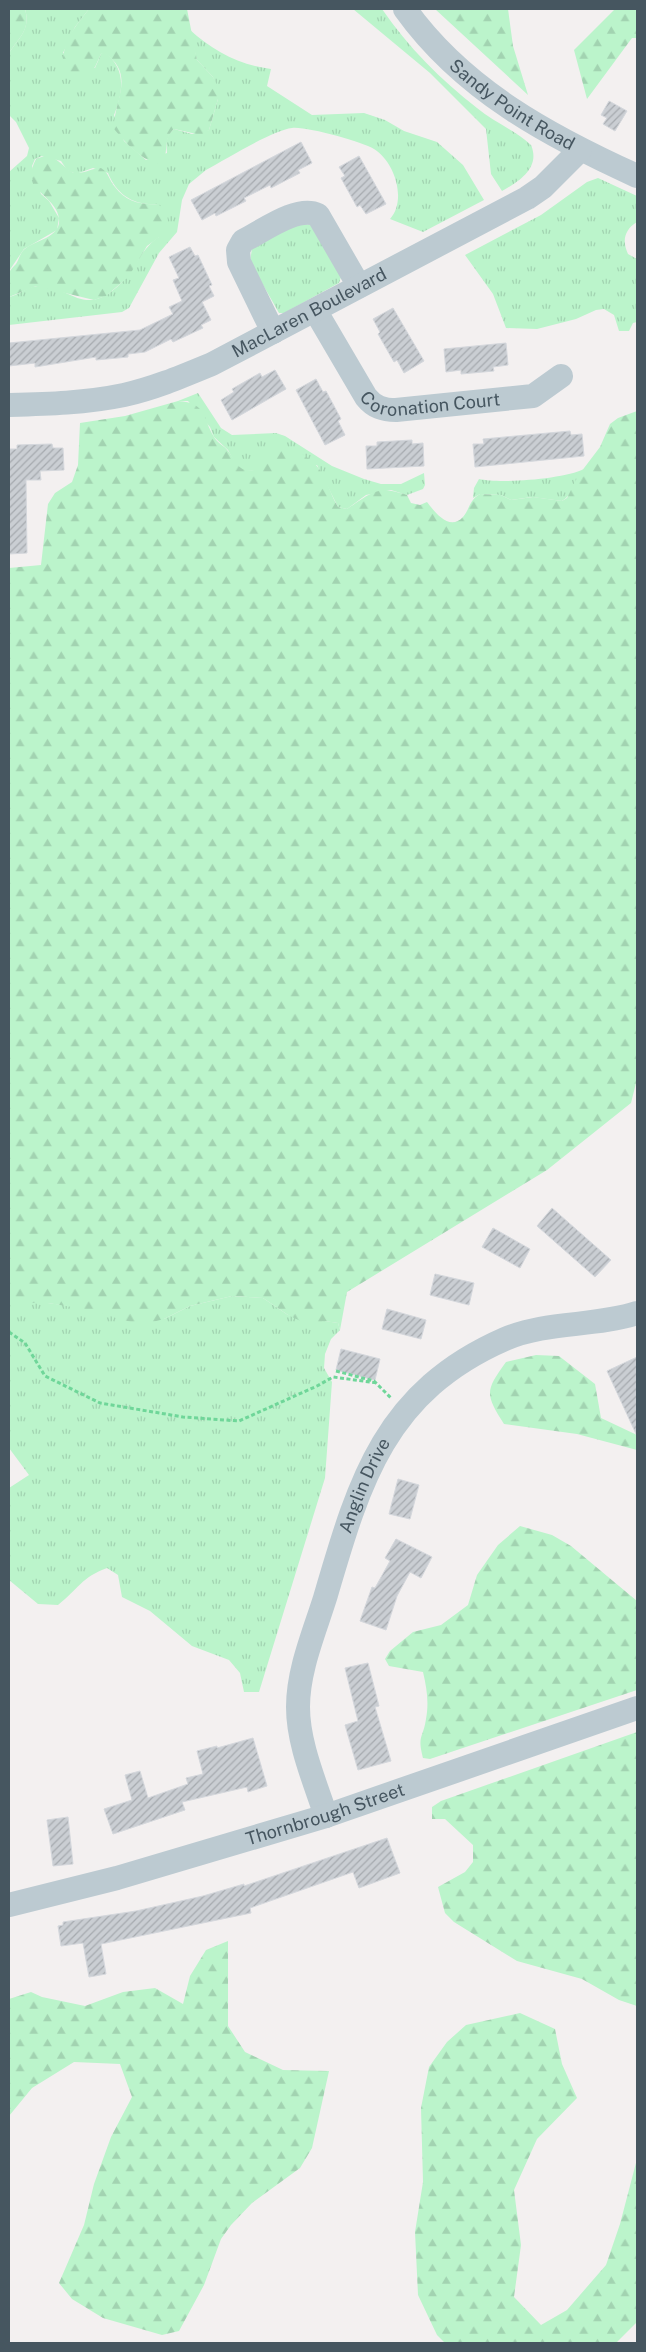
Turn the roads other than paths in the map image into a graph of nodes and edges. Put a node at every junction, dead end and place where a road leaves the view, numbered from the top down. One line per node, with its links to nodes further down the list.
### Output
1 (405, 9): 2 (street, Sandy Point Road)
2 (580, 150): 3 (street, Sandy Point Road); 4 (street, MacLaren Boulevard)
3 (637, 176)
4 (359, 286): 5 (street, MacLaren Boulevard); 6 (street)
5 (315, 310): 6 (street, MacLaren Boulevard); 7 (street, Coronation Court)
6 (273, 332): 8 (street, MacLaren Boulevard)
7 (561, 376)
8 (9, 405)
9 (637, 1313): 11 (street, Anglin Drive)
10 (637, 1708): 11 (street, Thornbrough Street)
11 (326, 1816): 12 (street, Thornbrough Street)
12 (9, 1905)

